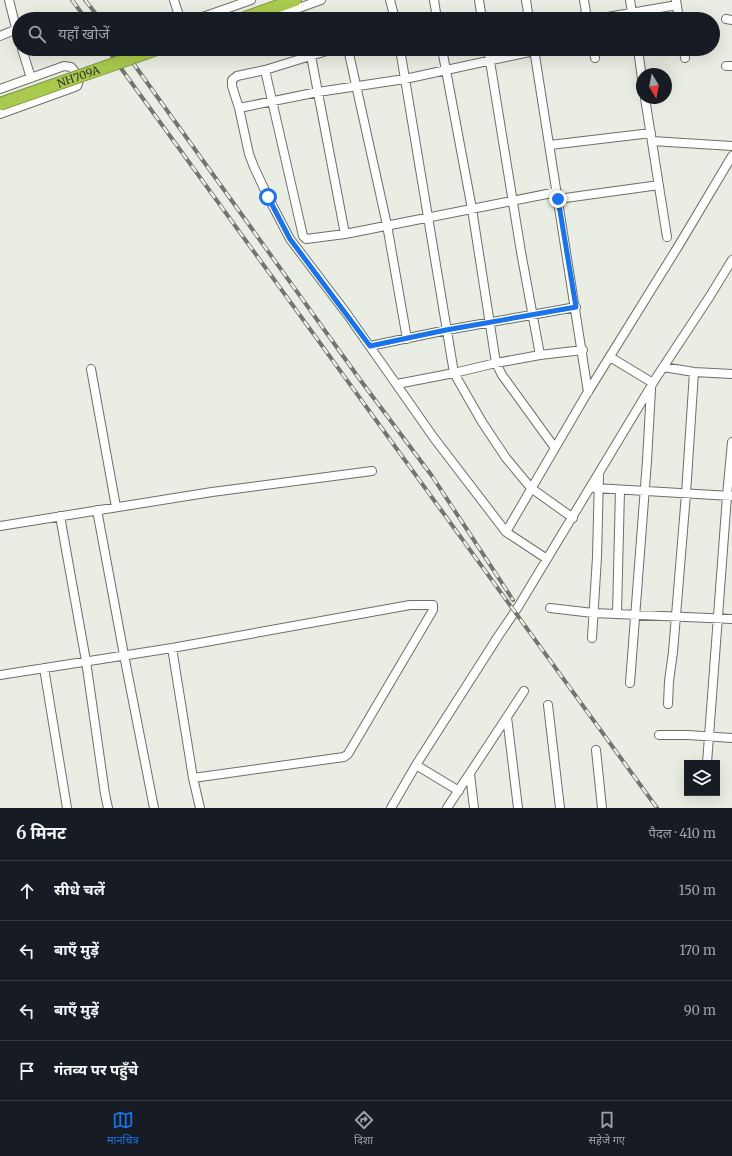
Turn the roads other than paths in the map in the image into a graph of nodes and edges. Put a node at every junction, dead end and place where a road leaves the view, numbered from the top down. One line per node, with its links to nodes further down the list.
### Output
1 (9, 0): 13 (street)
2 (174, 0): 14 (street)
3 (251, 0): 15 (street)
4 (295, 0): 16 (highway)
5 (321, 0): 17 (street)
6 (390, 0): 18 (street)
7 (434, 0): 19 (street)
8 (479, 0): 20 (street)
9 (526, 0): 21 (street)
10 (584, 0): 22 (street)
11 (630, 0): 23 (street)
12 (676, 3): 24 (street)
13 (12, 12)
14 (178, 12)
15 (217, 12)
16 (262, 12)
17 (288, 12)
18 (393, 12)
19 (436, 12)
20 (481, 12)
21 (528, 12)
22 (586, 12)
23 (632, 12)
24 (646, 12)
25 (12, 31): 26 (street)
26 (0, 36)
27 (24, 56): 41 (street)
28 (138, 56): 47 (highway, NH709A, bridge)
29 (311, 56): 39 (street); 45 (street)
30 (350, 56): 43 (street)
31 (401, 56): 42 (street)
32 (443, 56): 40 (street)
33 (489, 56): 37 (street)
34 (508, 56): 37 (street)
35 (535, 56): 52 (street)
36 (639, 56): 38 (street)
37 (490, 60): 40 (street); 57 (street)
38 (641, 68)
39 (265, 70): 46 (street); 49 (street)
40 (446, 70): 42 (street); 58 (street)
41 (31, 78): 44 (street); 50 (street)
42 (405, 79): 43 (street); 59 (street)
43 (356, 86): 45 (street); 60 (street)
44 (0, 89)
45 (318, 92): 46 (street); 61 (street)
46 (271, 101): 49 (street); 61 (street)
47 (0, 104)
48 (646, 104): 51 (street)
49 (239, 108): 69 (street)
50 (0, 114)
51 (652, 137): 52 (street); 53 (street); 55 (street)
52 (550, 145): 56 (street)
53 (732, 146)
54 (732, 156): 72 (street)
55 (659, 185): 56 (street); 62 (street)
56 (558, 196): 57 (street); 64 (street)
57 (512, 201): 58 (street); 65 (street)
58 (472, 209): 59 (street); 66 (street)
59 (428, 217): 60 (street); 67 (street)
60 (387, 225): 61 (street); 68 (street)
61 (345, 234)
62 (667, 237)
63 (732, 260): 74 (street)
64 (576, 307): 65 (street); 70 (street)
65 (532, 314): 66 (street); 71 (street)
66 (489, 323): 67 (street); 73 (street)
67 (446, 330): 68 (street); 77 (street)
68 (407, 339): 69 (street)
69 (370, 346): 79 (street)
70 (583, 350): 71 (street); 81 (street)
71 (540, 355): 73 (street)
72 (610, 357): 80 (street); 81 (street)
73 (496, 363): 77 (street); 83 (street)
74 (663, 367): 76 (street); 80 (street)
75 (91, 369): 91 (street)
76 (694, 372): 78 (street); 89 (street)
77 (454, 373): 79 (street); 85 (street)
78 (732, 374)
79 (397, 384): 96 (street)
80 (652, 385): 86 (street); 88 (street)
81 (588, 392): 83 (street)
82 (732, 442): 90 (street)
83 (554, 448): 85 (street)
84 (372, 471): 91 (street)
85 (532, 488): 94 (street); 96 (street)
86 (595, 488): 87 (street); 94 (street); 99 (street)
87 (620, 490): 88 (street); 100 (street)
88 (645, 492): 89 (street); 101 (street)
89 (686, 494): 90 (street); 102 (street)
90 (729, 496): 103 (street)
91 (116, 507): 92 (street)
92 (97, 510): 93 (street); 107 (street)
93 (60, 516): 95 (street); 108 (street)
94 (572, 518): 97 (street)
95 (0, 526)
96 (506, 532): 97 (street)
97 (547, 560): 121 (street)
98 (550, 608): 99 (street)
99 (593, 613): 100 (street); 105 (street)
100 (617, 614): 101 (street)
101 (635, 614): 102 (street); 111 (street)
102 (676, 616): 103 (street); 113 (street)
103 (718, 618): 104 (street); 117 (street)
104 (732, 619)
105 (592, 638)
106 (172, 648): 107 (street); 123 (street); 123 (street)
107 (124, 655): 108 (street); 127 (street)
108 (86, 661): 109 (street); 126 (street)
109 (44, 668): 110 (street); 125 (street)
110 (0, 675)
111 (630, 683)
112 (524, 691): 115 (street)
113 (668, 704)
114 (548, 705): 133 (street)
115 (507, 717): 122 (street); 132 (street)
116 (659, 735): 117 (street)
117 (709, 736): 118 (street); 120 (street)
118 (732, 738)
119 (596, 750): 134 (street)
120 (707, 760)
121 (416, 765): 124 (street); 129 (street)
122 (470, 774): 124 (street); 131 (street)
123 (193, 778): 128 (street)
124 (459, 791): 130 (street)
125 (66, 808)
126 (108, 808)
127 (154, 808)
128 (200, 808)
129 (390, 808)
130 (447, 808)
131 (474, 808)
132 (518, 808)
133 (560, 808)
134 (602, 808)

